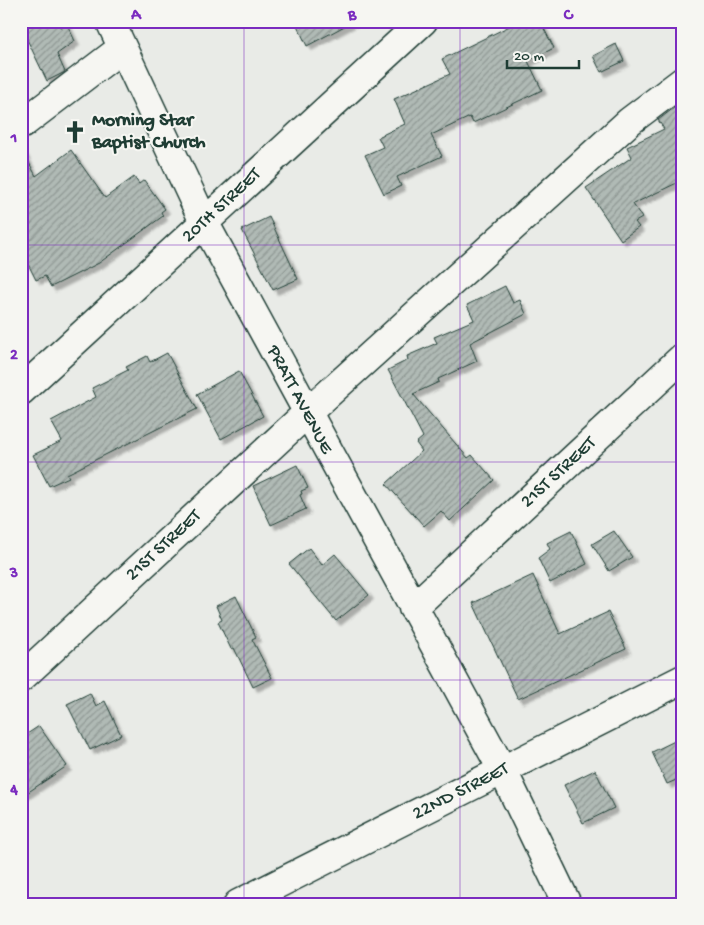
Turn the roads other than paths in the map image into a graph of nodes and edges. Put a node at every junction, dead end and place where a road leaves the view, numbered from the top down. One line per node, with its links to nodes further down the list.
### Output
1 (110, 21): 3 (street, PRATT AVENUE)
2 (423, 21): 6 (street, 20TH STREET)
3 (122, 48): 5 (street); 6 (street, PRATT AVENUE)
4 (683, 81): 9 (street, 21ST STREET)
5 (21, 126)
6 (204, 222): 8 (street, 20TH STREET); 9 (street, PRATT AVENUE)
7 (683, 357): 10 (street, 21ST STREET)
8 (21, 390)
9 (306, 414): 10 (street, PRATT AVENUE); 11 (street, 21ST STREET)
10 (413, 608): 13 (street, PRATT AVENUE)
11 (21, 678)
12 (683, 679): 13 (street, 22ND STREET)
13 (502, 771): 14 (street, 22ND STREET); 15 (street, PRATT AVENUE)
14 (238, 904)
15 (567, 904)

